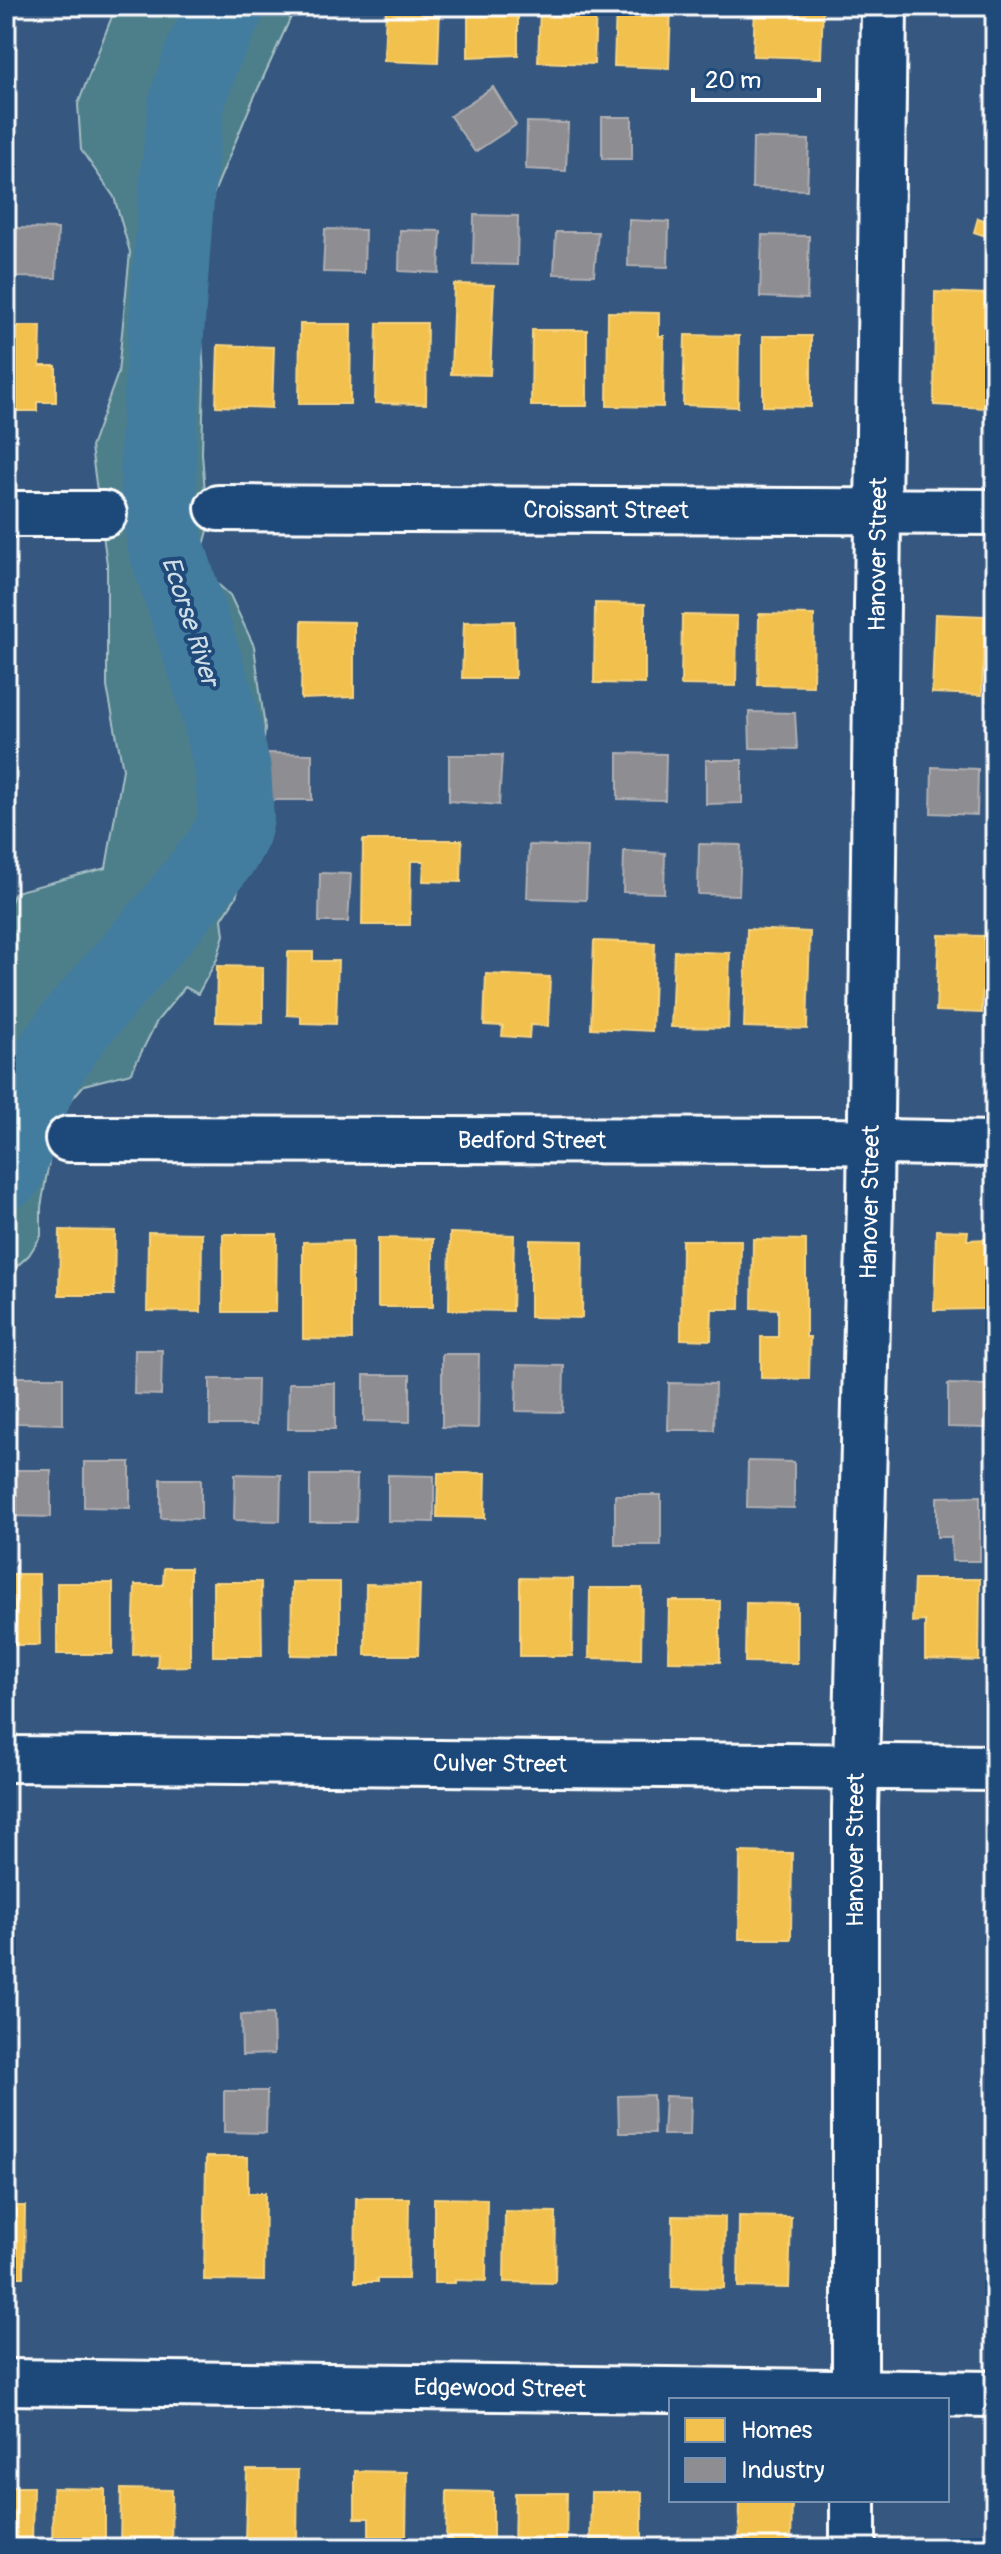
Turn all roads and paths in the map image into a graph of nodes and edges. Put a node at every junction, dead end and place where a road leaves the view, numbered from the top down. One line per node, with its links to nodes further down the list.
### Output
1 (884, 6): 3 (street, Hanover Street)
2 (218, 508): 3 (street, Croissant Street)
3 (877, 511): 4 (street, Croissant Street); 8 (street, Hanover Street)
4 (995, 512)
5 (6, 514): 6 (street)
6 (104, 514)
7 (68, 1139): 8 (street, Bedford Street)
8 (869, 1143): 9 (street, Bedford Street); 11 (street, Hanover Street)
9 (995, 1144)
10 (6, 1759): 11 (street, Culver Street)
11 (857, 1767): 12 (street, Culver Street); 15 (street, Hanover Street)
12 (995, 1768)
13 (6, 2382): 15 (street, Edgewood Street)
14 (995, 2394): 15 (street, Edgewood Street)
15 (855, 2397)
16 (853, 2502): 17 (street)
17 (853, 2548)

